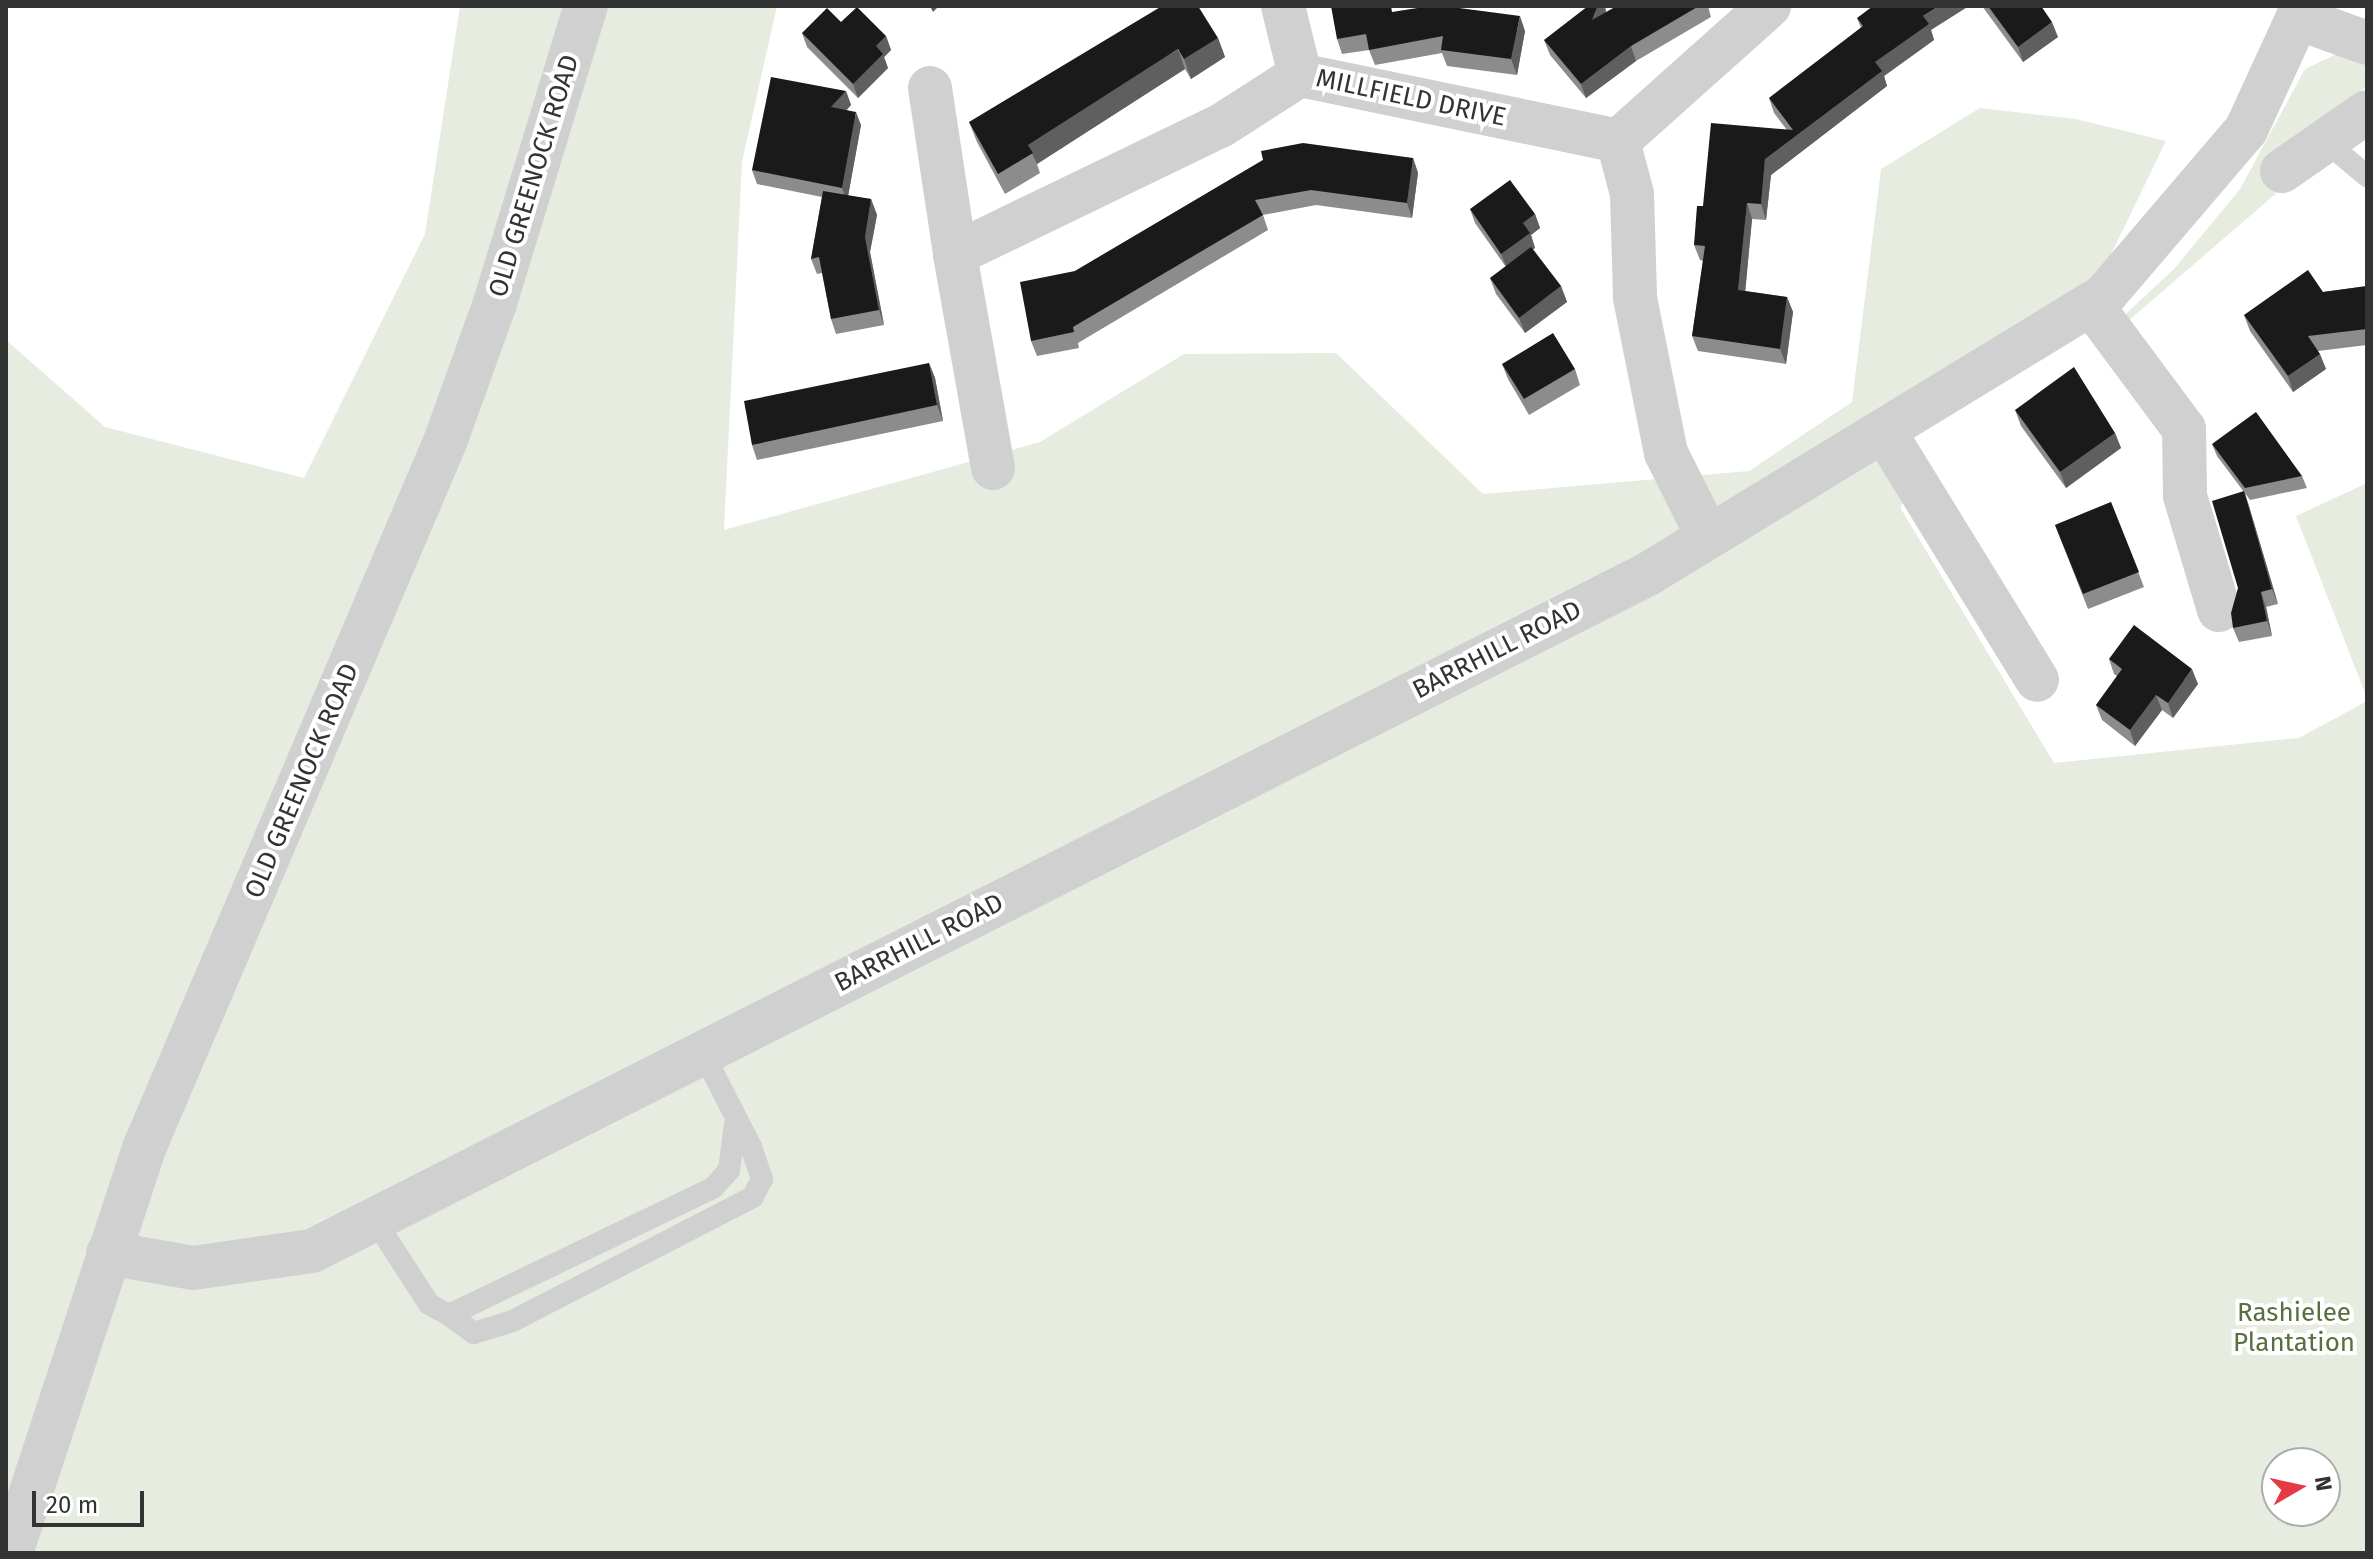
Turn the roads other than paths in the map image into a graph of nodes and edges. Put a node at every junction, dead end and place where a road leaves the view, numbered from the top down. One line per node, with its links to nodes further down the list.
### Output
1 (586, 6): 23 (street, OLD GREENOCK ROAD)
2 (1283, 6): 6 (street)
3 (1769, 6): 9 (street)
4 (2300, 12): 5 (street); 14 (street, BARRHILL ROAD)
5 (2367, 43)
6 (1300, 75): 9 (street, MILLFIELD DRIVE); 13 (street, MILLFIELD DRIVE)
7 (930, 88): 13 (street)
8 (2367, 112): 10 (street)
9 (1618, 141): 17 (street)
10 (2325, 141): 11 (street); 12 (lane)
11 (2282, 171)
12 (2367, 176)
13 (955, 254): 16 (street)
14 (2091, 304): 15 (street, BARRHILL ROAD); 18 (street)
15 (1884, 431): 17 (street, BARRHILL ROAD); 19 (street)
16 (993, 468)
17 (1708, 537): 20 (street, BARRHILL ROAD)
18 (2219, 610)
19 (2037, 680)
20 (703, 1053): 21 (lane); 22 (street, BARRHILL ROAD)
21 (735, 1124): 24 (lane); 24 (lane)
22 (374, 1219): 23 (street, BARRHILL ROAD); 24 (lane)
23 (108, 1253): 25 (street, OLD GREENOCK ROAD)
24 (449, 1315)
25 (11, 1553)

